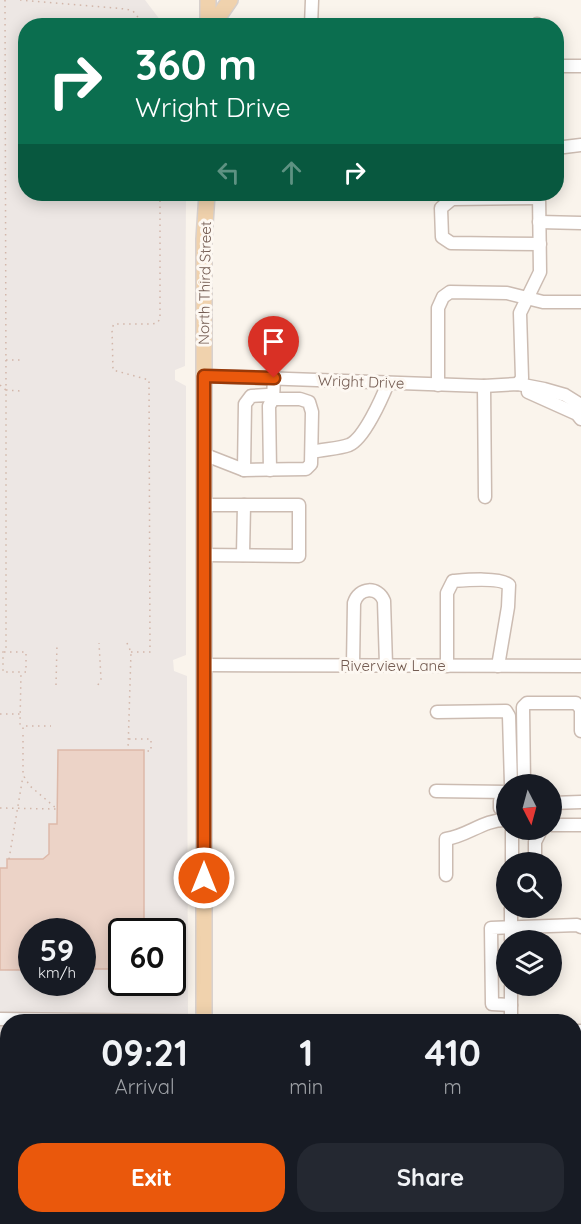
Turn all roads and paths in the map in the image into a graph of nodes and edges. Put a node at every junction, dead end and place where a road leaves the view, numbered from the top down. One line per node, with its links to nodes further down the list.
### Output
1 (5, 0): 23 (path)
2 (20, 0): 6 (path)
3 (208, 0): 7 (main road)
4 (230, 0): 8 (main road)
5 (312, 0): 9 (street)
6 (139, 18)
7 (209, 18)
8 (216, 18)
9 (311, 18)
10 (564, 66): 11 (street)
11 (581, 66)
12 (581, 145): 13 (street)
13 (564, 147)
14 (160, 201): 50 (path)
15 (207, 201): 25 (main road, North Third Street)
16 (450, 201): 20 (street)
17 (539, 201): 18 (street)
18 (539, 222): 19 (street); 20 (street)
19 (581, 223)
20 (540, 244): 21 (street)
21 (526, 299): 22 (street); 29 (street); 30 (street)
22 (581, 302)
23 (6, 360): 24 (path); 32 (path)
24 (20, 360)
25 (204, 376): 26 (street, Wright Drive); 38 (main road, North Third Street)
26 (274, 378): 27 (street, Wright Drive); 34 (street)
27 (388, 383): 29 (street, Wright Drive); 37 (street)
28 (0, 385): 32 (path)
29 (438, 385): 31 (street, Wright Drive)
30 (516, 385): 31 (street, Wright Drive); 35 (street); 36 (street)
31 (484, 386): 41 (street)
32 (6, 390): 33 (path); 49 (path)
33 (20, 391)
34 (273, 399): 37 (street); 39 (street); 40 (street)
35 (581, 405)
36 (581, 419)
37 (312, 452): 40 (street)
38 (203, 453): 39 (street); 42 (main road, North Third Street)
39 (244, 470): 40 (street)
40 (270, 470)
41 (485, 497)
42 (203, 505): 43 (street); 44 (main road, North Third Street)
43 (244, 505): 45 (street); 45 (street)
44 (203, 555): 45 (street); 51 (main road, North Third Street)
45 (243, 555)
46 (99, 643): 59 (path)
47 (127, 643): 50 (path)
48 (57, 644): 58 (path)
49 (3, 652): 57 (path); 57 (path)
50 (131, 652): 66 (path)
51 (204, 665): 52 (street, Riverview Lane); 88 (main road, North Third Street)
52 (353, 665): 53 (street, Riverview Lane); 53 (street)
53 (386, 665): 54 (street, Riverview Lane)
54 (447, 666): 55 (street, Riverview Lane); 55 (street)
55 (498, 666): 56 (street, Riverview Lane)
56 (581, 666)
57 (21, 672): 62 (path)
58 (56, 685)
59 (98, 685)
60 (437, 712): 69 (street)
61 (0, 714): 62 (path)
62 (20, 714): 63 (path)
63 (51, 726)
64 (581, 731): 70 (street)
65 (23, 735): 71 (path)
66 (129, 739): 67 (path); 68 (path)
67 (128, 750)
68 (144, 751)
69 (511, 774)
70 (524, 774)
71 (23, 775): 77 (path); 77 (path)
72 (436, 791): 73 (street)
73 (496, 792)
74 (581, 802): 75 (street)
75 (562, 803)
76 (0, 807): 77 (path)
77 (18, 809): 81 (path)
78 (496, 819): 82 (street)
79 (562, 825): 80 (street)
80 (581, 825)
81 (9, 860)
82 (446, 875)
83 (581, 927): 85 (street)
84 (498, 930): 87 (street)
85 (540, 930)
86 (511, 996): 87 (street)
87 (511, 1005): 89 (street)
88 (204, 1014)
89 (511, 1014)

